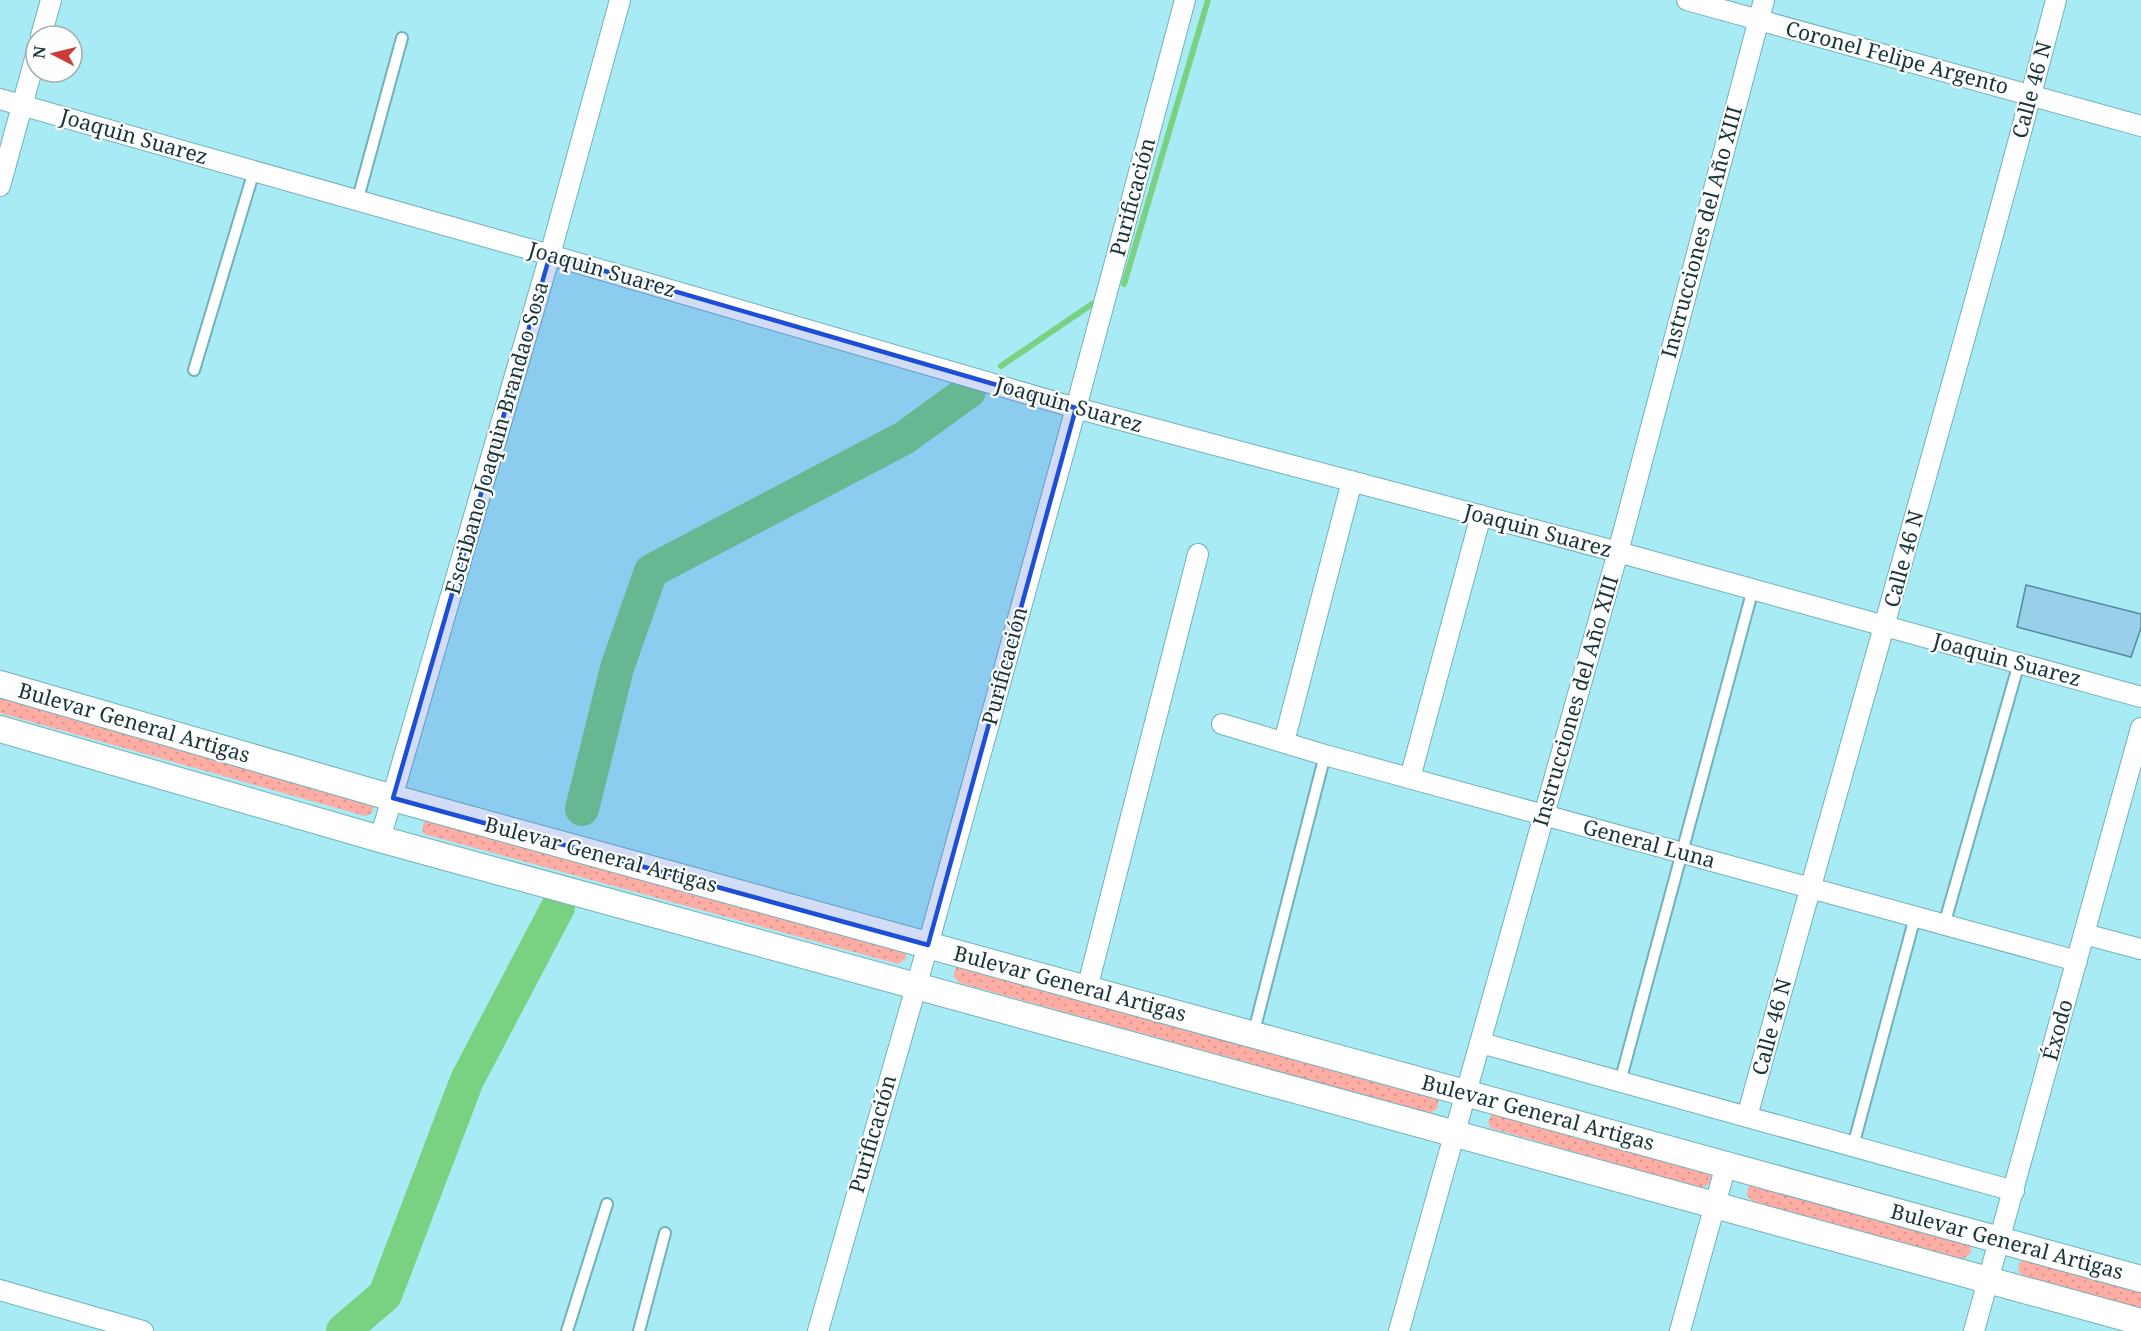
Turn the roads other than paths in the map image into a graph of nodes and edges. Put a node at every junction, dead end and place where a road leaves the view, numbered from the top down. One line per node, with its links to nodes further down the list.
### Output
1 (51, 0): 8 (street)
2 (620, 0): 18 (street, Escribano Joaquin Brandao Sosa)
3 (1185, 0): 20 (street, Purificación)
4 (1687, 0): 7 (street, Coronel Felipe Argento)
5 (1764, 0): 7 (street, Instrucciones del Año XIII)
6 (2056, 0): 11 (street, Calle 46 N)
7 (1758, 20): 11 (street, Coronel Felipe Argento); 23 (street, Instrucciones del Año XIII)
8 (44, 24)
9 (402, 38): 17 (lane)
10 (28, 84): 13 (street)
11 (2031, 95): 14 (street, Coronel Felipe Argento); 26 (street, Calle 46 N)
12 (0, 99): 13 (street, Joaquin Suarez)
13 (22, 105): 15 (street, Joaquin Suarez); 16 (street)
14 (2141, 126)
15 (254, 171): 17 (street, Joaquin Suarez); 19 (lane)
16 (0, 186)
17 (357, 201): 18 (street, Joaquin Suarez)
18 (550, 255): 20 (street, Joaquin Suarez); 36 (street, Escribano Joaquin Brandao Sosa)
19 (194, 370)
20 (1076, 408): 21 (street, Joaquin Suarez); 44 (street, Purificación)
21 (1352, 481): 22 (street, Joaquin Suarez); 33 (street)
22 (1481, 515): 23 (street, Joaquin Suarez); 35 (street)
23 (1618, 552): 25 (street, Joaquin Suarez); 37 (street, Instrucciones del Año XIII)
24 (1198, 554): 48 (street)
25 (1753, 589): 26 (street, Joaquin Suarez); 39 (lane)
26 (1885, 626): 27 (street, Joaquin Suarez); 40 (street, Calle 46 N)
27 (2019, 663): 29 (street, Joaquin Suarez); 42 (lane)
28 (0, 684): 36 (street, Bulevar General Artigas)
29 (2141, 697)
30 (1222, 724): 33 (street, General Luna)
31 (0, 729): 38 (street, Bulevar General Artigas)
32 (2141, 729): 43 (street, Éxodo)
33 (1284, 742): 34 (street, General Luna)
34 (1326, 755): 35 (street, General Luna); 49 (lane)
35 (1410, 778): 37 (street, General Luna)
36 (393, 798): 38 (street, Escribano Joaquin Brandao Sosa); 44 (street, Bulevar General Artigas)
37 (1544, 815): 39 (street, General Luna); 50 (street, Instrucciones del Año XIII)
38 (380, 839): 47 (street, Bulevar General Artigas)
39 (1682, 853): 40 (street, General Luna); 51 (lane)
40 (1810, 888): 41 (street, General Luna); 53 (street, Calle 46 N)
41 (1915, 917): 42 (street, General Luna); 55 (lane)
42 (1944, 925): 46 (street, General Luna)
43 (2084, 934): 45 (street); 46 (street, Éxodo)
44 (928, 945): 47 (street, Purificación); 48 (street, Bulevar General Artigas)
45 (2141, 950)
46 (2077, 962): 57 (street, Éxodo)
47 (915, 986): 54 (street, Bulevar General Artigas); 69 (street, Purificación)
48 (1088, 989): 49 (street, Bulevar General Artigas)
49 (1253, 1035): 52 (street, Bulevar General Artigas)
50 (1481, 1043): 51 (street); 52 (street, Instrucciones del Año XIII)
51 (1620, 1082): 53 (street)
52 (1467, 1094): 54 (street, Instrucciones del Año XIII); 56 (street, Bulevar General Artigas)
53 (1747, 1117): 55 (street)
54 (1455, 1134): 59 (street, Bulevar General Artigas); 70 (street, Instrucciones del Año XIII)
55 (1853, 1146): 57 (street)
56 (1726, 1165): 59 (street); 61 (street, Bulevar General Artigas)
57 (2014, 1191): 61 (street, Éxodo)
58 (607, 1204): 67 (lane)
59 (1715, 1206): 63 (street, Bulevar General Artigas); 71 (street)
60 (666, 1233): 68 (lane)
61 (2001, 1241): 62 (street, Bulevar General Artigas); 63 (street, Éxodo)
62 (2141, 1279)
63 (1988, 1281): 65 (street, Bulevar General Artigas); 72 (street, Éxodo)
64 (0, 1290): 66 (street)
65 (2141, 1322)
66 (143, 1331)
67 (567, 1331)
68 (639, 1331)
69 (818, 1331)
70 (1400, 1331)
71 (1680, 1331)
72 (1974, 1331)

